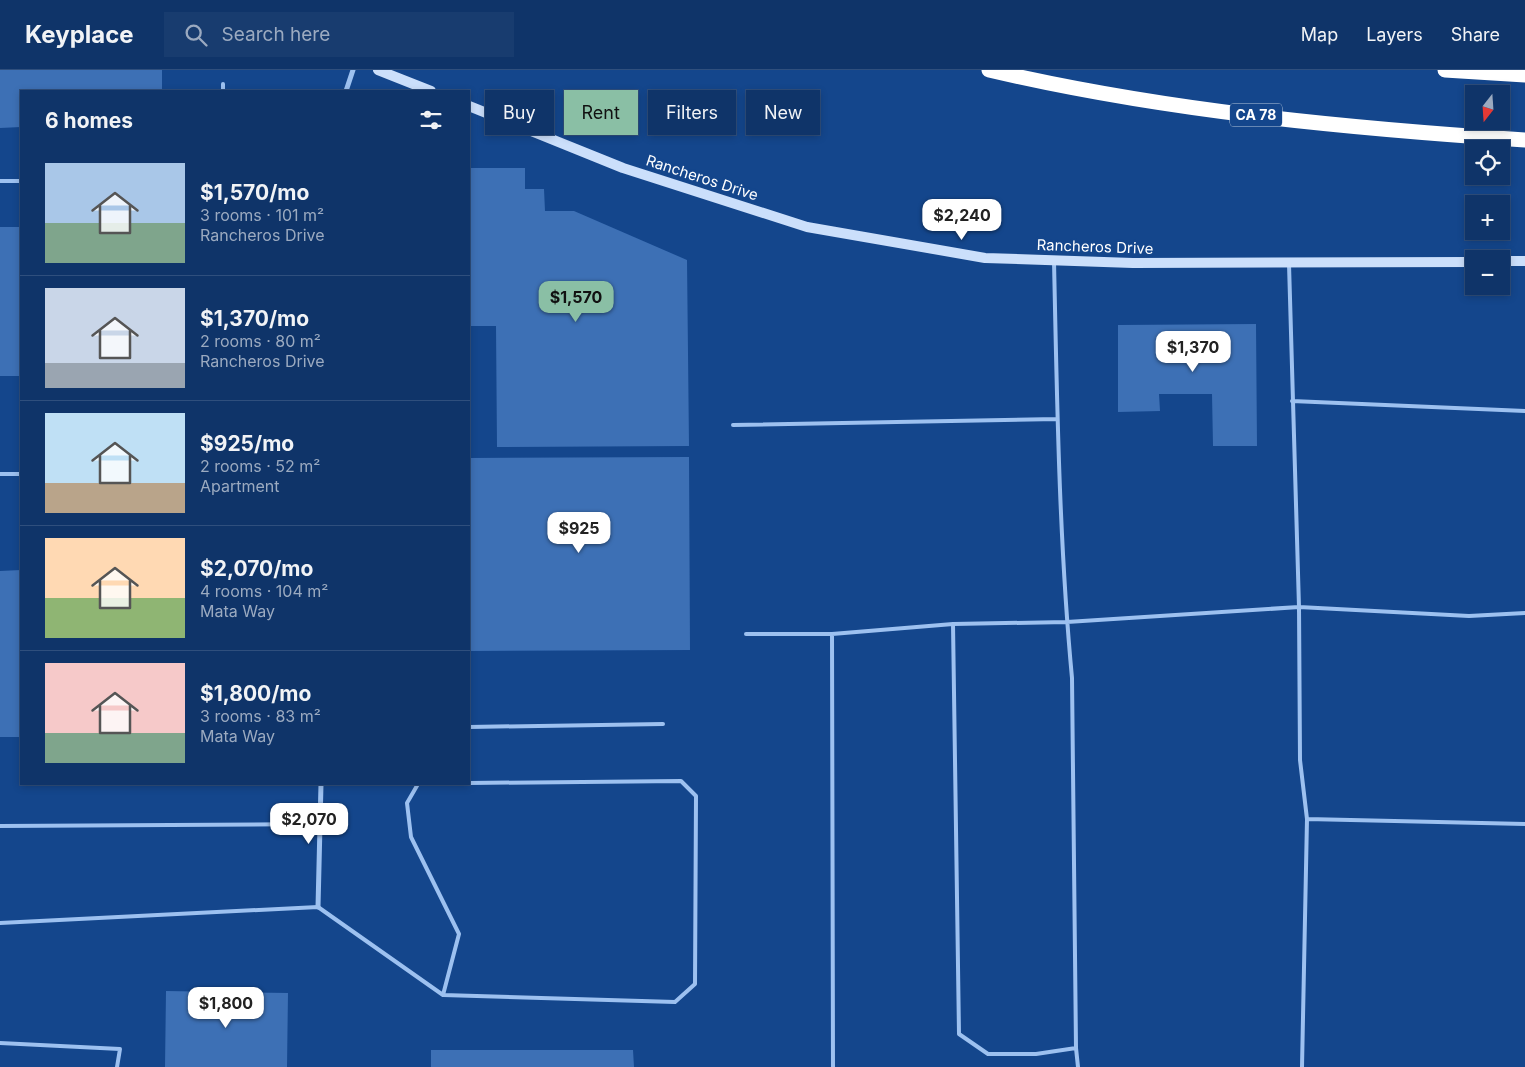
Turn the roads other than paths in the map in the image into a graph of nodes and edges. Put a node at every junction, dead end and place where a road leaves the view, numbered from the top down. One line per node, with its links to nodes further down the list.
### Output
1 (353, 70): 8 (street)
2 (378, 70): 9 (main road)
3 (989, 70): 11 (highway, CA 78)
4 (1445, 70): 5 (highway)
5 (1525, 75)
6 (223, 84): 7 (lane)
7 (222, 90)
8 (346, 90)
9 (428, 90)
10 (470, 106): 16 (main road, Rancheros Drive)
11 (1525, 140)
12 (0, 181): 13 (lane)
13 (20, 181)
14 (1510, 261): 15 (main road)
15 (1525, 261)
16 (1054, 262): 18 (main road, Rancheros Drive); 21 (lane)
17 (1465, 262): 18 (main road, Rancheros Drive)
18 (1289, 264): 19 (lane)
19 (1292, 401): 20 (lane); 25 (lane)
20 (1525, 411)
21 (1057, 419): 22 (lane); 27 (lane)
22 (734, 425)
23 (0, 474): 24 (lane)
24 (20, 474)
25 (1299, 607): 26 (lane); 27 (lane); 36 (lane)
26 (1525, 613)
27 (1067, 622): 28 (lane); 44 (lane)
28 (953, 624): 30 (lane); 44 (lane)
29 (746, 634): 30 (lane)
30 (832, 634): 46 (lane)
31 (663, 724): 32 (lane)
32 (470, 727)
33 (470, 782): 42 (lane)
34 (320, 785): 37 (street)
35 (417, 785): 42 (lane)
36 (1307, 820): 38 (lane); 48 (lane)
37 (319, 824): 39 (lane); 40 (street)
38 (1525, 824)
39 (0, 826)
40 (318, 907): 41 (lane); 42 (lane)
41 (0, 923)
42 (443, 995)
43 (0, 1043): 45 (lane)
44 (1076, 1048): 47 (lane)
45 (117, 1067)
46 (833, 1067)
47 (1078, 1067)
48 (1302, 1067)

